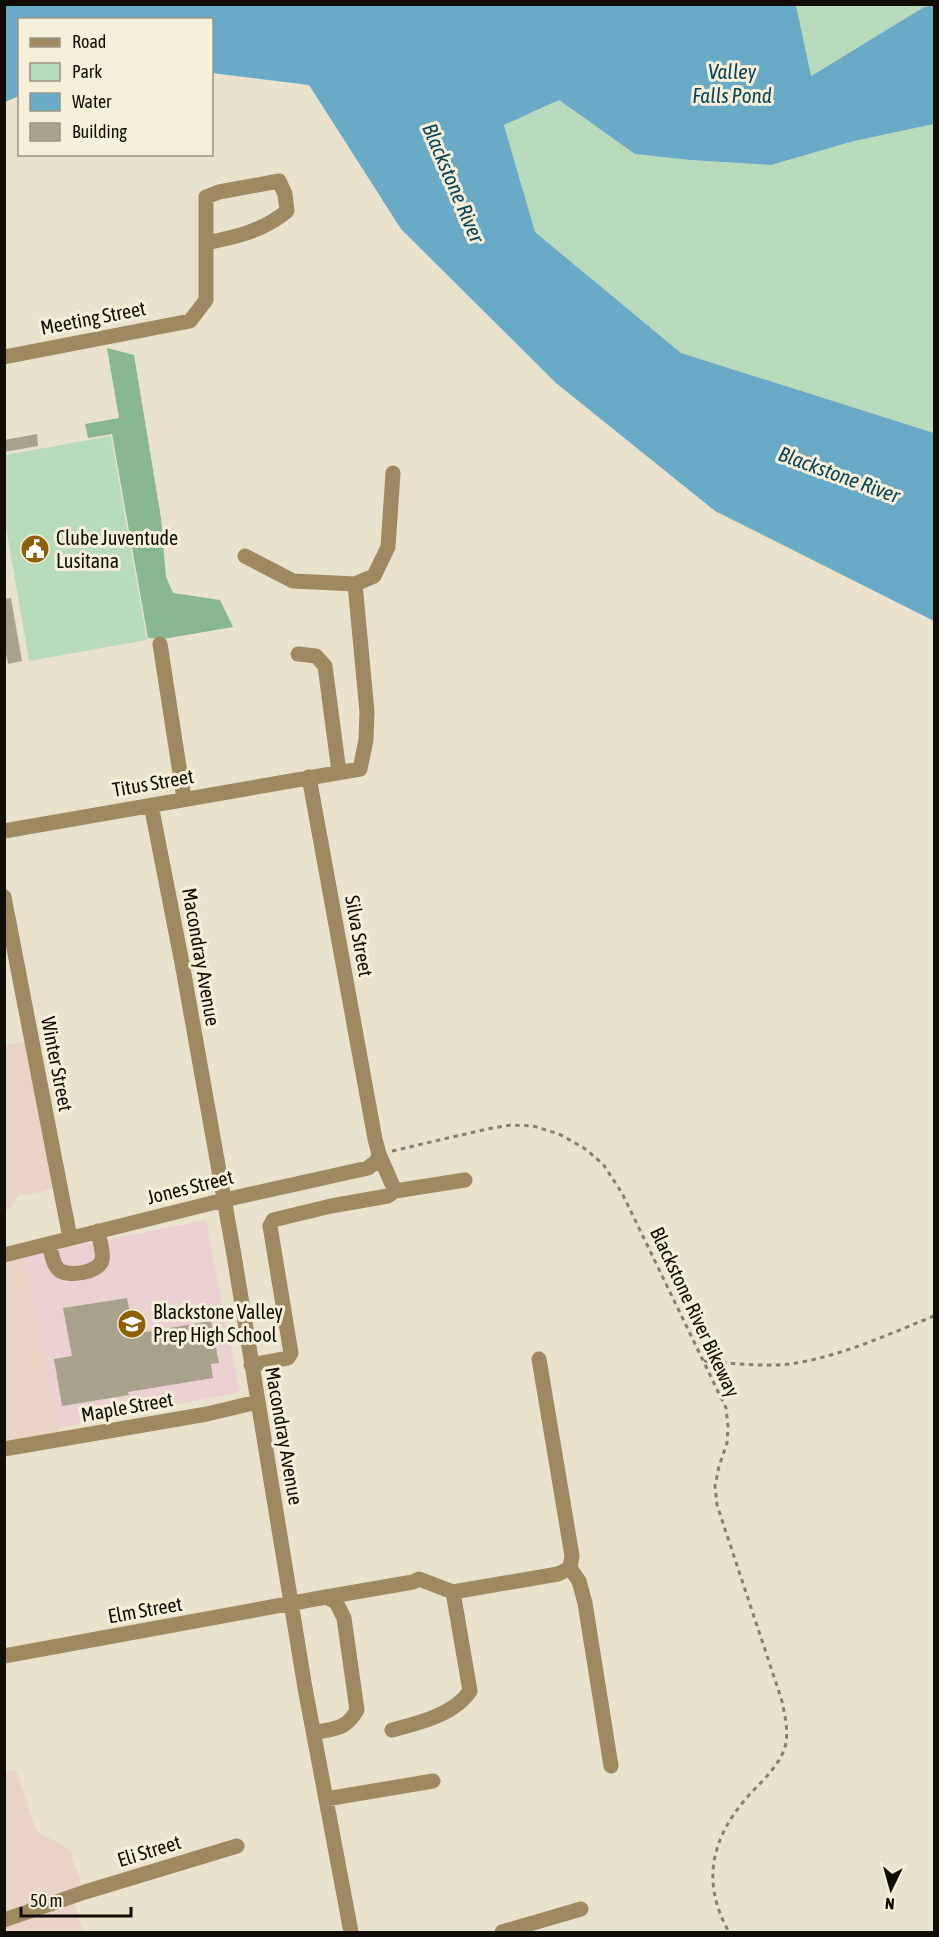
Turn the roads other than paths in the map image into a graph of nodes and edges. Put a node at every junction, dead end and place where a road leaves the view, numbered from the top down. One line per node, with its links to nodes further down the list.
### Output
1 (206, 243): 1 (street); 2 (street, Meeting Street)
2 (4, 357)
3 (393, 473): 5 (street)
4 (245, 556): 5 (street)
5 (355, 584): 8 (street)
6 (160, 644): 10 (street)
7 (298, 654): 8 (street)
8 (339, 772): 9 (street)
9 (309, 777): 10 (street, Titus Street); 14 (street, Silva Street)
10 (184, 799): 11 (street, Titus Street)
11 (151, 805): 12 (street, Titus Street); 17 (street, Macondray Avenue)
12 (4, 831)
13 (4, 897): 19 (street, Winter Street)
14 (379, 1154): 16 (street, Silva Street); 17 (street, Jones Street)
15 (465, 1180): 16 (street)
16 (395, 1191): 23 (street)
17 (224, 1200): 18 (street, Jones Street); 23 (street, Macondray Avenue)
18 (98, 1231): 19 (street, Jones Street); 20 (street)
19 (70, 1238): 20 (street, Jones Street)
20 (49, 1244): 21 (street, Jones Street)
21 (4, 1255)
22 (539, 1359): 26 (street)
23 (251, 1365): 24 (street, Macondray Avenue)
24 (257, 1402): 25 (street, Maple Street); 29 (street, Macondray Avenue)
25 (4, 1449)
26 (570, 1568): 27 (street); 33 (street)
27 (453, 1592): 28 (street, Elm Street); 31 (street)
28 (326, 1598): 29 (street, Elm Street); 32 (street)
29 (293, 1605): 30 (street, Elm Street); 32 (street, Macondray Avenue)
30 (4, 1656)
31 (392, 1730)
32 (314, 1732): 35 (street, Macondray Avenue)
33 (611, 1766)
34 (433, 1781): 35 (street)
35 (326, 1799): 39 (street, Macondray Avenue)
36 (237, 1846): 38 (street, Eli Street)
37 (581, 1909): 40 (street)
38 (4, 1920)
39 (351, 1932)
40 (502, 1932)

